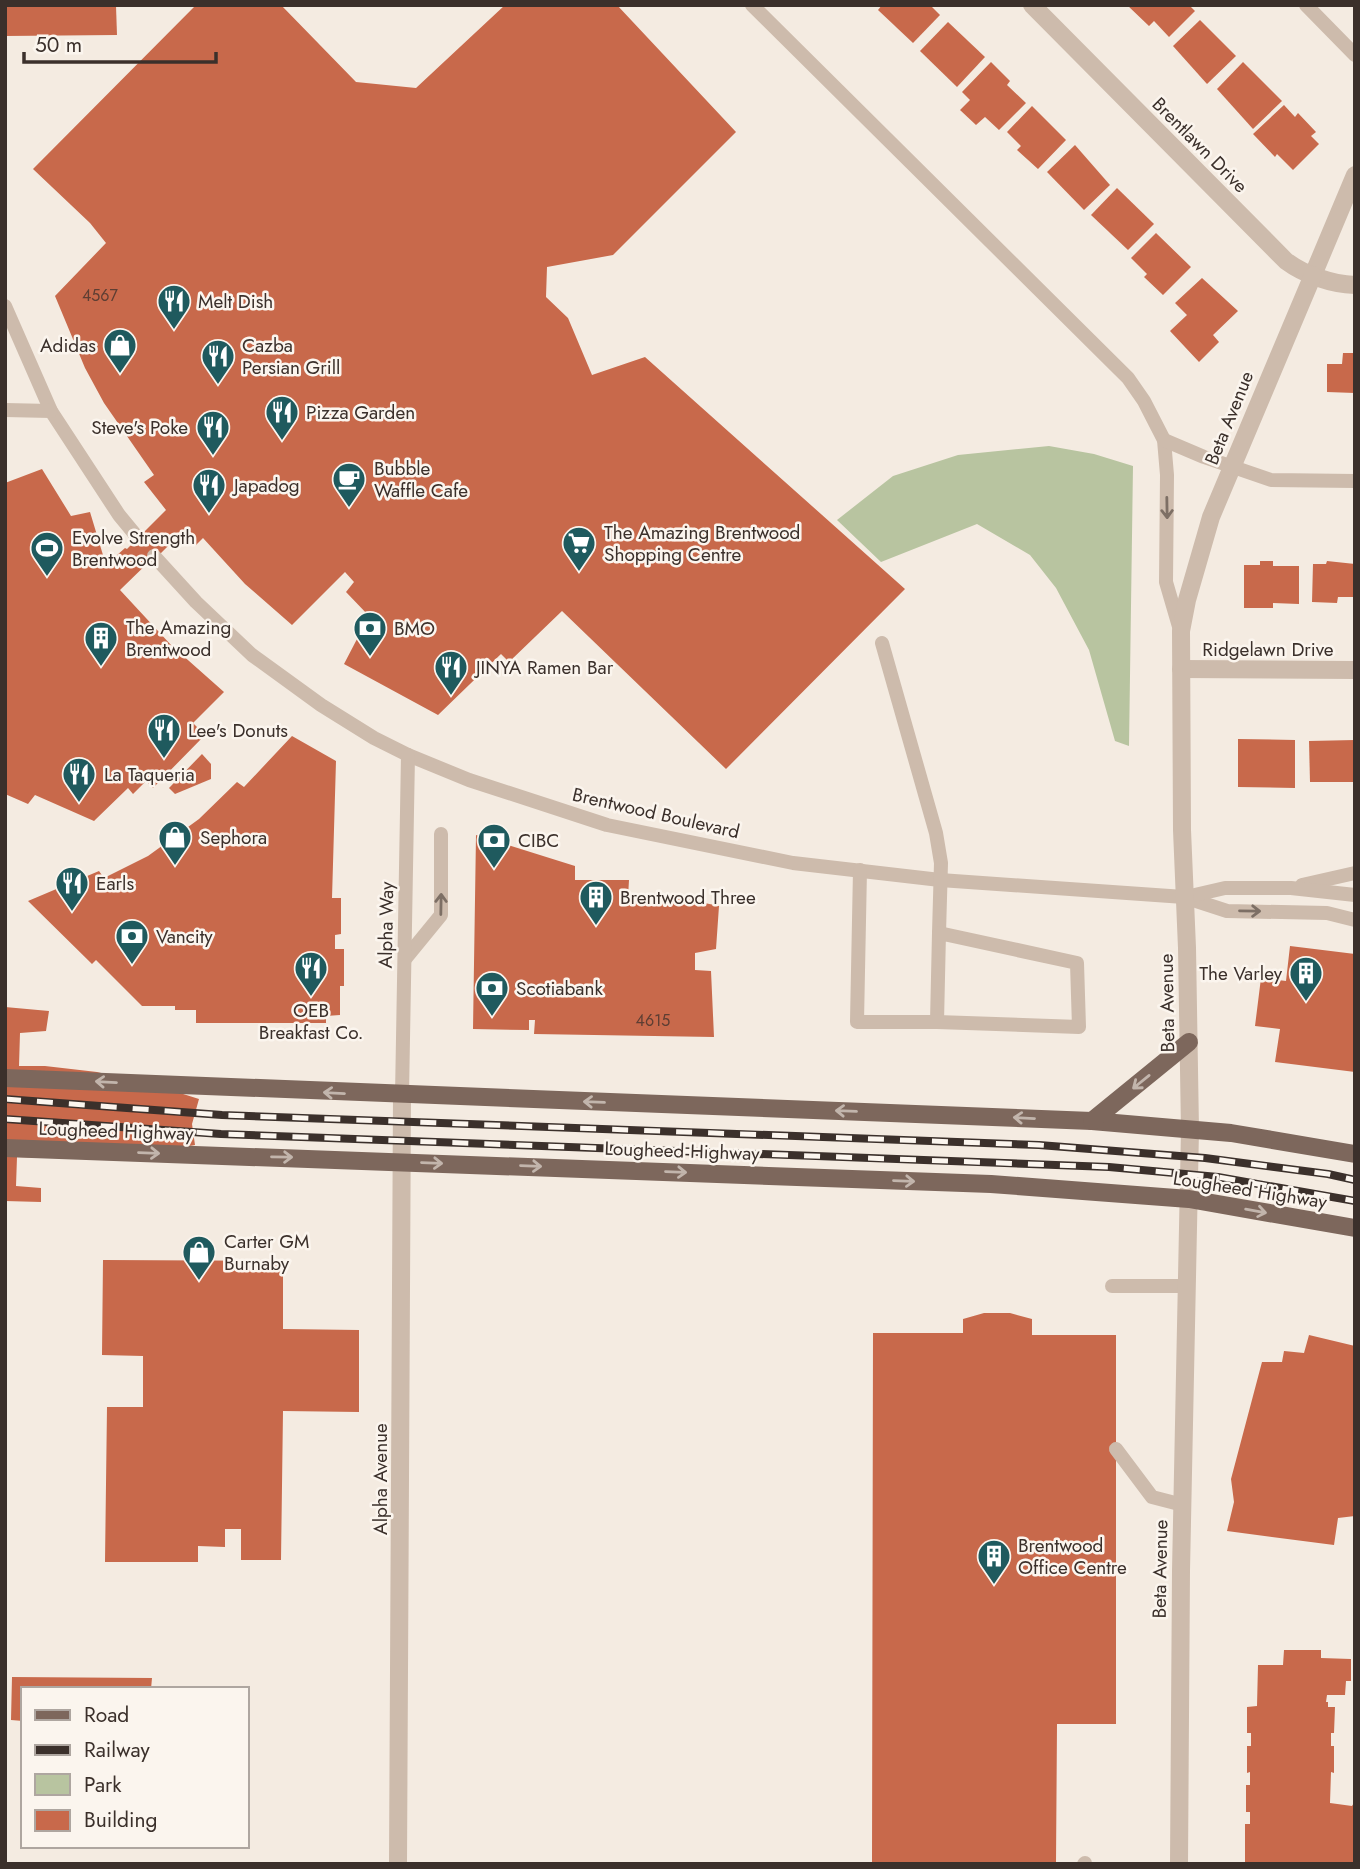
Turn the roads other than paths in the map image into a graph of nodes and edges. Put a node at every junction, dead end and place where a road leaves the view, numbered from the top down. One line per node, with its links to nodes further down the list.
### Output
1 (752, 5): 11 (lane)
2 (1032, 5): 6 (street, Brentlawn Drive)
3 (1306, 5): 4 (lane)
4 (1355, 55)
5 (1355, 175): 6 (street, Beta Avenue)
6 (1312, 275): 7 (street, Brentlawn Drive); 12 (street, Beta Avenue)
7 (1355, 285)
8 (5, 306): 10 (lane)
9 (5, 410): 10 (lane)
10 (51, 411): 14 (lane)
11 (1164, 440): 12 (lane); 16 (lane, one-way to 16)
12 (1232, 466): 13 (lane); 16 (street, Beta Avenue)
13 (1355, 481)
14 (138, 538)
15 (154, 556): 20 (lane, Brentwood Boulevard)
16 (1181, 631): 18 (street, Beta Avenue)
17 (882, 643): 24 (lane)
18 (1181, 669): 19 (street, Ridgelawn Drive); 27 (street, Beta Avenue)
19 (1355, 670)
20 (408, 755): 22 (lane, Brentwood Boulevard); 30 (lane, Alpha Way)
21 (441, 834): 30 (lane, one-way to 21)
22 (860, 870): 24 (lane, Brentwood Boulevard); 31 (lane)
23 (1355, 873): 25 (lane)
24 (940, 880): 27 (lane, Brentwood Boulevard); 29 (lane)
25 (1291, 888): 26 (lane); 27 (lane)
26 (1355, 895)
27 (1184, 897): 28 (lane, one-way to 28); 32 (street, Beta Avenue)
28 (1355, 920)
29 (939, 933): 31 (lane); 31 (lane)
30 (405, 959): 34 (lane, Alpha Way)
31 (937, 1022)
32 (1189, 1042): 35 (main road, one-way to 35); 36 (street, Beta Avenue)
33 (5, 1078): 34 (main road, one-way to 33)
34 (402, 1095): 35 (main road, one-way to 34); 39 (street, Alpha Avenue)
35 (1092, 1121): 36 (main road)
36 (1191, 1130): 38 (main road); 40 (street, Beta Avenue)
37 (5, 1147): 39 (main road, Lougheed Highway, one-way to 39)
38 (1355, 1154)
39 (400, 1161): 40 (main road, Lougheed Highway, one-way to 40); 46 (street, Alpha Avenue)
40 (1189, 1199): 41 (main road, Lougheed Highway, one-way to 41); 43 (street, Beta Avenue)
41 (1355, 1228)
42 (1112, 1286): 43 (lane)
43 (1187, 1286): 45 (street, Beta Avenue)
44 (1116, 1449): 45 (lane)
45 (1183, 1505): 47 (street, Beta Avenue)
46 (398, 1864)
47 (1179, 1864)

